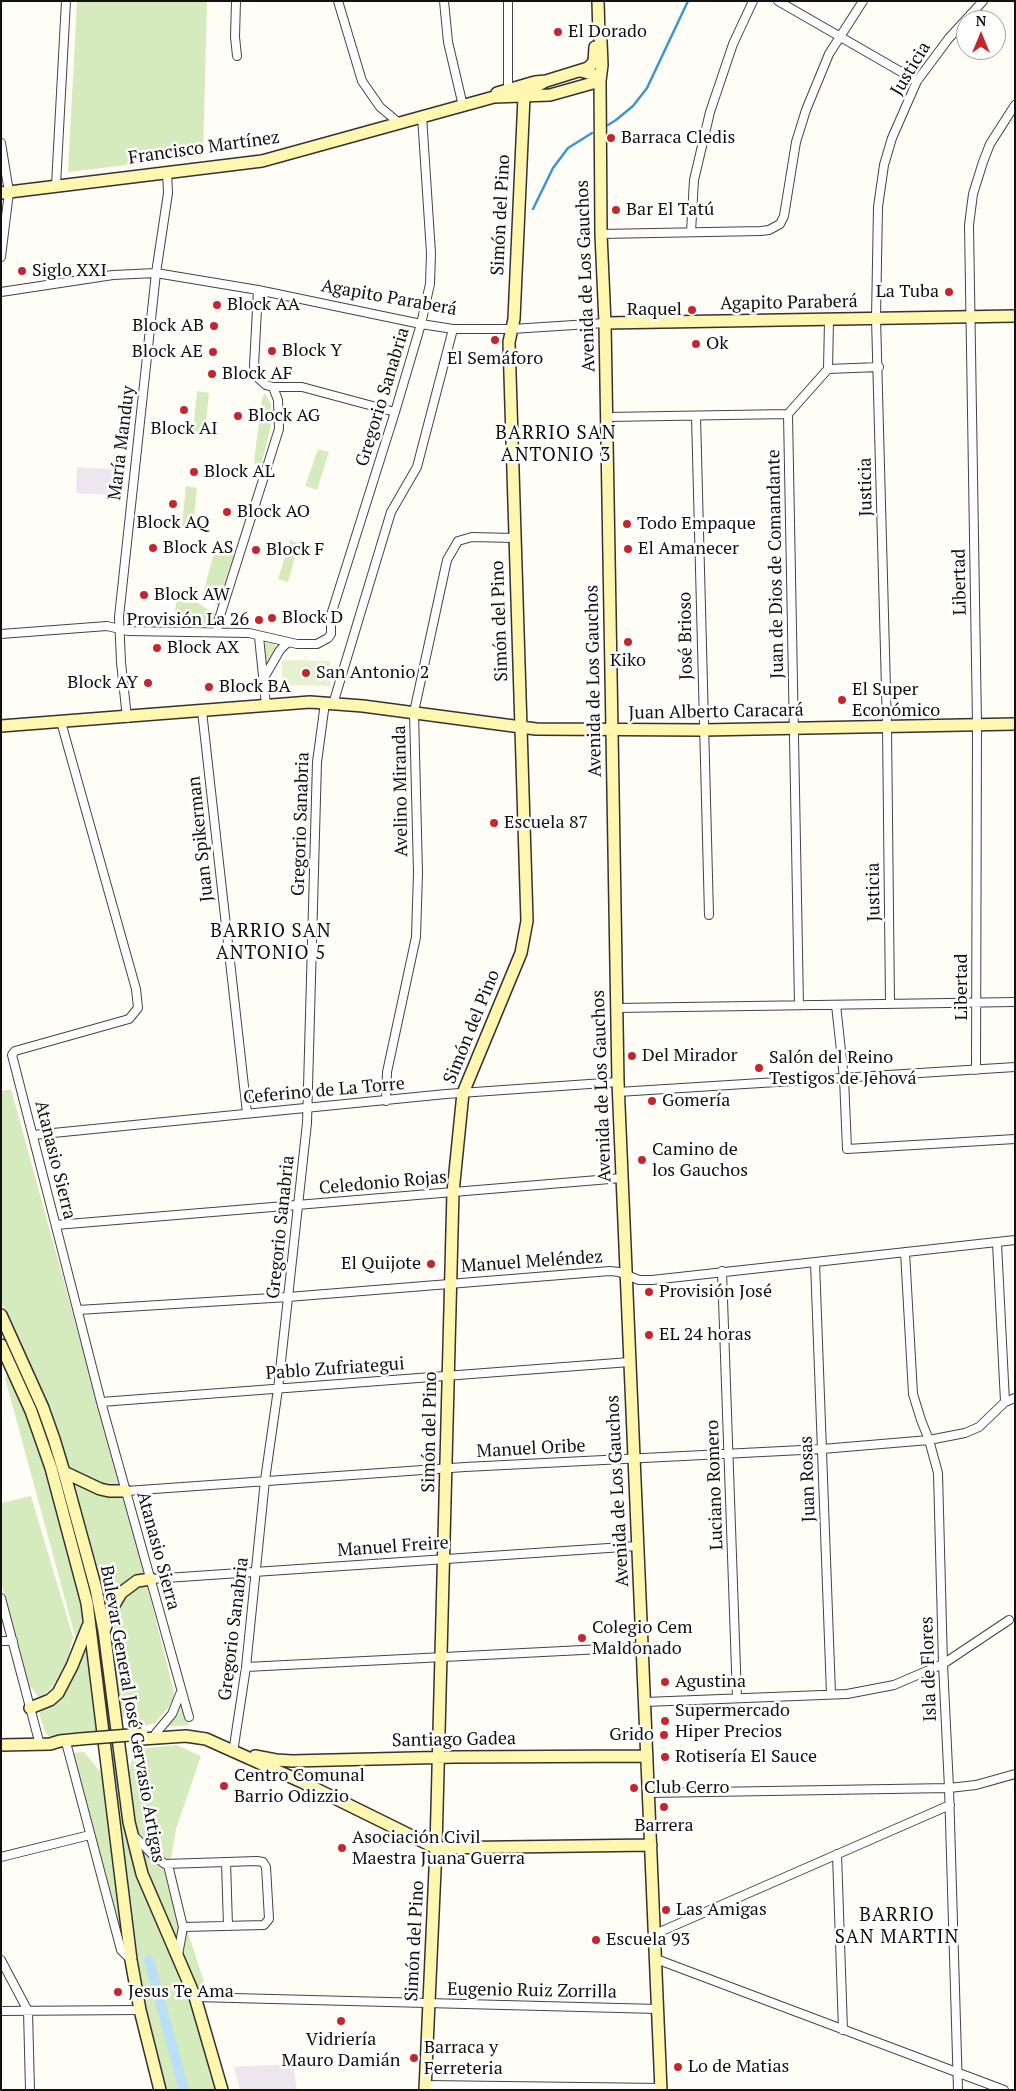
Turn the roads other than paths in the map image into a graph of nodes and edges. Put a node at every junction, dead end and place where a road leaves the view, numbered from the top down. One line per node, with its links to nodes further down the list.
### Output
1 (66, 1): 27 (street)
2 (236, 1): 13 (street)
3 (338, 1): 24 (street)
4 (444, 1): 22 (street)
5 (508, 1): 18 (street)
6 (598, 1): 12 (street, Avenida de Los Gauchos)
7 (753, 1): 29 (street)
8 (778, 1): 11 (street)
9 (862, 1): 11 (street)
10 (983, 1): 17 (street, Justicia)
11 (840, 35): 17 (street); 29 (street)
12 (599, 36): 14 (street, Avenida de Los Gauchos); 16 (street, Avenida de Los Gauchos)
13 (237, 56)
14 (581, 71): 15 (street, Francisco Martínez); 16 (street)
15 (546, 81): 18 (street, Francisco Martínez); 20 (street)
16 (600, 81): 20 (street, Francisco Martínez); 30 (street, Avenida de Los Gauchos)
17 (917, 81): 37 (street, Justicia)
18 (508, 89): 19 (street, Francisco Martínez)
19 (494, 97): 20 (street, Francisco Martínez); 22 (street, Francisco Martínez)
20 (524, 97): 42 (street, Simón del Pino)
21 (1015, 105): 36 (street, Libertad)
22 (462, 106): 23 (street, Francisco Martínez)
23 (422, 116): 24 (street, Francisco Martínez); 40 (street, Gregorio Sanabria)
24 (399, 123): 26 (street, Francisco Martínez)
25 (1, 143): 28 (street)
26 (167, 172): 27 (street, Francisco Martínez); 32 (street, María Manduy)
27 (56, 185): 28 (street, Francisco Martínez)
28 (5, 192): 31 (street)
29 (691, 232): 30 (street)
30 (601, 234): 39 (street, Avenida de Los Gauchos)
31 (1, 257)
32 (156, 273): 33 (street, Agapito Paraberá); 34 (street, Agapito Paraberá); 51 (street, María Manduy)
33 (258, 290): 40 (street, Agapito Paraberá); 45 (street)
34 (1, 292)
35 (1015, 316): 36 (street, Agapito Paraberá)
36 (969, 317): 37 (street, Agapito Paraberá); 63 (street, Libertad)
37 (876, 318): 38 (street, Agapito Paraberá); 43 (street, Justicia)
38 (829, 320): 39 (street, Agapito Paraberá); 44 (street)
39 (605, 323): 42 (street, Agapito Paraberá); 49 (street, Avenida de Los Gauchos)
40 (421, 324): 41 (street, Agapito Paraberá); 46 (street, Gregorio Sanabria)
41 (453, 329): 42 (street, Agapito Paraberá); 57 (street, Gregorio Sanabria)
42 (512, 329): 50 (street, Simón del Pino)
43 (879, 367): 44 (street); 66 (street, Justicia)
44 (828, 368): 47 (street)
45 (273, 387): 46 (street); 52 (street)
46 (395, 412): 55 (street, Gregorio Sanabria)
47 (788, 414): 48 (street); 68 (street, Juan de Dios de Comandante)
48 (696, 416): 49 (street); 69 (street, José Brioso)
49 (607, 417): 70 (street, Avenida de Los Gauchos)
50 (514, 538): 60 (street, Avelino Miranda); 67 (street, Simón del Pino)
51 (119, 629): 52 (street); 53 (street); 61 (street, María Manduy)
52 (218, 631): 54 (street)
53 (1, 634)
54 (259, 637): 55 (street); 56 (street)
55 (287, 643): 56 (street)
56 (264, 678): 58 (street)
57 (329, 703): 58 (street, Juan Alberto Caracará); 60 (street, Juan Alberto Caracará); 84 (street, Gregorio Sanabria)
58 (266, 705): 59 (street, Juan Alberto Caracará)
59 (202, 711): 61 (street, Juan Alberto Caracará); 85 (street, Juan Spikerman)
60 (414, 712): 67 (street, Juan Alberto Caracará); 83 (street, Avelino Miranda)
61 (127, 718): 62 (street, Juan Alberto Caracará)
62 (61, 722): 65 (street, Juan Alberto Caracará); 86 (street, Atanasio Sierra)
63 (977, 724): 64 (street, Juan Alberto Caracará); 66 (street, Juan Alberto Caracará); 73 (street, Libertad)
64 (1015, 724)
65 (1, 726)
66 (887, 726): 68 (street, Juan Alberto Caracará); 74 (street, Justicia)
67 (521, 727): 70 (street, Juan Alberto Caracará); 82 (street, Simón del Pino)
68 (794, 728): 69 (street, Juan Alberto Caracará); 75 (street, Juan de Dios de Comandante)
69 (703, 730): 70 (street, Juan Alberto Caracará); 71 (street, José Brioso)
70 (612, 731): 77 (street, Avenida de Los Gauchos)
71 (709, 915)
72 (1015, 1002): 73 (street)
73 (977, 1003): 74 (street); 79 (street, Libertad)
74 (890, 1004): 76 (street)
75 (799, 1005): 76 (street); 77 (street)
76 (836, 1005): 80 (street)
77 (617, 1008): 81 (street, Avenida de Los Gauchos)
78 (1015, 1067): 79 (street, Ceferino de La Torre)
79 (976, 1070): 80 (street, Ceferino de La Torre)
80 (844, 1078): 81 (street, Ceferino de La Torre); 87 (street)
81 (618, 1087): 82 (street, Ceferino de La Torre); 88 (street, Avenida de Los Gauchos)
82 (463, 1093): 83 (street, Ceferino de La Torre); 89 (street, Simón del Pino)
83 (386, 1101): 84 (street, Ceferino de La Torre)
84 (308, 1107): 85 (street, Ceferino de La Torre); 90 (street, Gregorio Sanabria)
85 (247, 1113): 86 (street, Ceferino de La Torre)
86 (34, 1135): 91 (street, Atanasio Sierra)
87 (1015, 1139)
88 (622, 1178): 89 (street, Celedonio Rojas); 97 (street, Avenida de Los Gauchos)
89 (453, 1192): 90 (street, Celedonio Rojas); 98 (street, Simón del Pino)
90 (299, 1205): 91 (street, Celedonio Rojas); 99 (street, Gregorio Sanabria)
91 (56, 1224): 100 (street, Atanasio Sierra)
92 (1015, 1240): 93 (street, Manuel Meléndez)
93 (997, 1242): 94 (street, Manuel Meléndez); 108 (street)
94 (906, 1252): 95 (street, Manuel Meléndez); 109 (street, Isla de Flores)
95 (815, 1262): 96 (street, Manuel Meléndez); 110 (street, Juan Rosas)
96 (722, 1271): 97 (street, Manuel Meléndez); 111 (street, Luciano Romero)
97 (627, 1274): 98 (street, Manuel Meléndez); 103 (street, Avenida de Los Gauchos)
98 (450, 1284): 99 (street, Manuel Meléndez); 104 (street, Simón del Pino)
99 (288, 1296): 100 (street, Manuel Meléndez); 105 (street, Gregorio Sanabria)
100 (78, 1310): 107 (street, Atanasio Sierra)
101 (1, 1315): 114 (street, Bulevar General José Gervasio Artigas)
102 (1, 1345): 123 (street, Bulevar General José Gervasio Artigas)
103 (630, 1362): 104 (street, Pablo Zufriategui); 112 (street, Avenida de Los Gauchos)
104 (449, 1376): 105 (street, Pablo Zufriategui); 113 (street, Simón del Pino)
105 (278, 1389): 107 (street, Pablo Zufriategui); 115 (street, Gregorio Sanabria)
106 (1015, 1398): 108 (street, Manuel Oribe)
107 (101, 1402): 116 (street, Atanasio Sierra)
108 (1005, 1402): 109 (street, Manuel Oribe)
109 (929, 1440): 110 (street, Manuel Oribe); 129 (street, Isla de Flores)
110 (822, 1449): 111 (street, Manuel Oribe); 132 (street, Juan Rosas)
111 (729, 1454): 112 (street, Manuel Oribe); 133 (street, Luciano Romero)
112 (634, 1459): 113 (street, Manuel Oribe); 117 (street, Avenida de Los Gauchos)
113 (447, 1468): 115 (street, Manuel Oribe); 118 (street, Simón del Pino)
114 (64, 1472): 116 (street); 124 (street, Bulevar General José Gervasio Artigas)
115 (265, 1480): 116 (street, Manuel Oribe); 119 (street, Gregorio Sanabria)
116 (126, 1491): 120 (street, Atanasio Sierra)
117 (638, 1546): 118 (street, Manuel Freire); 127 (street, Avenida de Los Gauchos)
118 (444, 1558): 119 (street, Manuel Freire); 128 (street, Simón del Pino)
119 (256, 1570): 120 (street, Manuel Freire); 130 (street, Gregorio Sanabria)
120 (151, 1579): 124 (street); 131 (street, Atanasio Sierra)
121 (1, 1598): 126 (street)
122 (1009, 1620): 129 (street)
123 (90, 1622): 135 (street); 164 (street, Bulevar General José Gervasio Artigas)
124 (104, 1631): 150 (street, Bulevar General José Gervasio Artigas)
125 (1, 1641): 126 (street)
126 (13, 1641): 135 (street)
127 (642, 1647): 128 (street); 134 (street, Avenida de Los Gauchos)
128 (442, 1658): 130 (street); 145 (street, Simón del Pino)
129 (943, 1664): 132 (street); 147 (street, Isla de Flores)
130 (246, 1667): 143 (street, Gregorio Sanabria)
131 (181, 1692): 136 (street, Atanasio Sierra); 137 (street)
132 (831, 1694): 133 (street)
133 (737, 1698): 134 (street)
134 (645, 1702): 144 (street, Avenida de Los Gauchos)
135 (30, 1708): 141 (street)
136 (189, 1717)
137 (156, 1732): 138 (street); 143 (street)
138 (142, 1737): 139 (street); 143 (street)
139 (80, 1742): 141 (street); 142 (street)
140 (1, 1745): 141 (street)
141 (45, 1745): 142 (street)
142 (67, 1746): 151 (street)
143 (232, 1748): 145 (street, Santiago Gadea); 153 (street)
144 (647, 1756): 145 (street, Santiago Gadea); 148 (street, Avenida de Los Gauchos)
145 (439, 1758): 153 (street, Simón del Pino)
146 (1015, 1774): 147 (street)
147 (949, 1788): 148 (street); 149 (street, Isla de Flores)
148 (649, 1792): 152 (street, Avenida de Los Gauchos)
149 (950, 1804): 154 (street); 172 (street, Isla de Flores)
150 (132, 1833): 157 (street); 161 (street, Bulevar General José Gervasio Artigas)
151 (90, 1835): 155 (street); 164 (street)
152 (651, 1845): 153 (street); 160 (street, Avenida de Los Gauchos)
153 (436, 1848): 166 (street, Simón del Pino)
154 (837, 1854): 160 (street); 171 (street)
155 (1, 1858)
156 (226, 1862): 157 (street); 158 (street); 158 (street)
157 (168, 1864): 159 (street)
158 (228, 1926): 159 (street)
159 (183, 1927): 161 (street)
160 (655, 1934): 162 (street, Avenida de Los Gauchos)
161 (178, 1955): 165 (street, Bulevar General José Gervasio Artigas)
162 (656, 1959): 167 (street, Avenida de Los Gauchos); 171 (street)
163 (1, 1960): 170 (street)
164 (131, 1960): 168 (street, Bulevar General José Gervasio Artigas)
165 (195, 1997): 166 (street, Eugenio Ruiz Zorrilla); 177 (street, Bulevar General José Gervasio Artigas)
166 (430, 2004): 167 (street, Eugenio Ruiz Zorrilla); 173 (street, Simón del Pino)
167 (658, 2009): 174 (street, Avenida de Los Gauchos)
168 (140, 2010): 170 (street); 176 (street, Bulevar General José Gervasio Artigas)
169 (1, 2011): 170 (street)
170 (28, 2012): 175 (street)
171 (842, 2030): 172 (street)
172 (958, 2072): 178 (street, Isla de Flores); 179 (street)
173 (426, 2087): 174 (street)
174 (661, 2089)
175 (30, 2090)
176 (160, 2090)
177 (222, 2090)
178 (958, 2090)
179 (1004, 2090)

